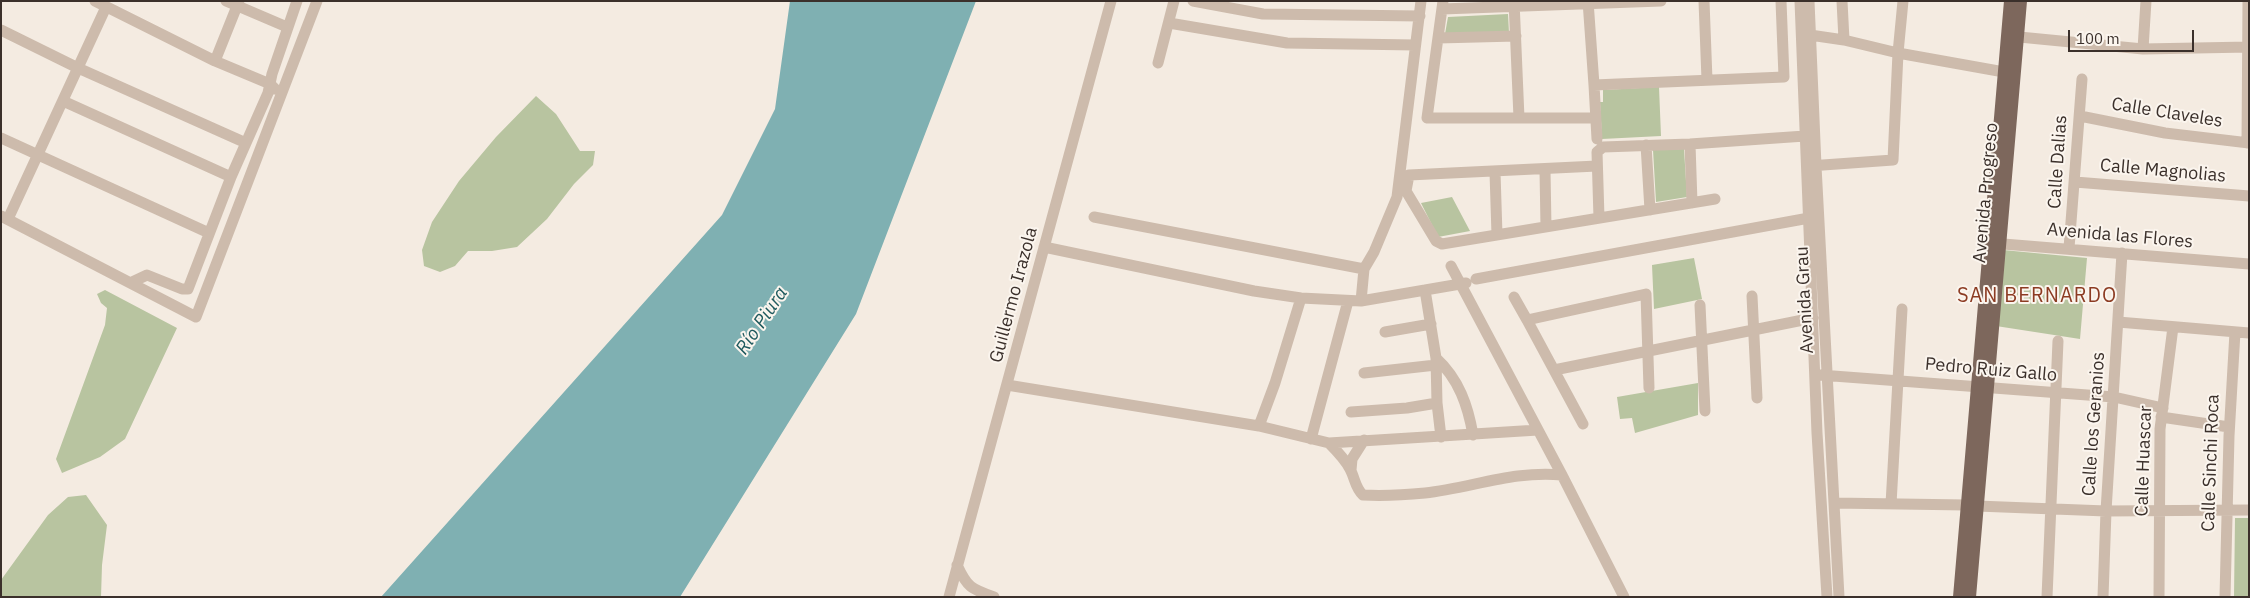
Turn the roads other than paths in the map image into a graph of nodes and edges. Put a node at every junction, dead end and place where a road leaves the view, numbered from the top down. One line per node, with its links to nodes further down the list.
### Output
1 (95, 1): 24 (street)
2 (226, 1): 21 (street)
3 (296, 1): 27 (street)
4 (317, 1): 46 (street)
5 (1111, 1): 78 (street, Guillermo Irazola)
6 (1174, 1): 26 (street)
7 (1192, 1): 25 (street)
8 (1421, 1): 25 (street)
9 (1661, 1): 20 (street)
10 (1704, 1): 43 (street)
11 (1781, 1): 43 (street)
12 (1800, 1): 29 (street, Avenida Grau)
13 (1809, 1): 29 (street, Avenida Grau)
14 (1842, 1): 33 (street)
15 (1903, 1): 37 (street)
16 (2010, 1): 31 (main road, Avenida Progreso)
17 (2021, 1): 31 (main road, Avenida Progreso)
18 (2146, 1): 36 (street)
19 (2248, 1): 35 (street)
20 (1588, 3): 22 (street); 45 (street)
21 (238, 4): 27 (street); 38 (street)
22 (1514, 4): 23 (street); 30 (street)
23 (1443, 5): 32 (street)
24 (106, 7): 38 (street); 40 (street)
25 (1420, 16): 34 (street)
26 (1168, 23): 34 (street); 39 (street)
27 (287, 26): 44 (street)
28 (1, 30): 40 (street)
29 (1805, 34): 33 (street); 52 (street, Avenida Grau); 61 (street, Avenida Grau)
30 (1516, 36): 32 (street); 50 (street)
31 (2013, 37): 36 (street); 41 (main road, Avenida Progreso); 77 (main road, Avenida Progreso)
32 (1438, 38): 50 (street)
33 (1844, 40): 37 (street)
34 (1415, 45): 83 (street)
35 (2248, 47): 36 (street); 49 (street)
36 (2143, 50)
37 (1898, 53): 41 (street); 61 (street)
38 (215, 61): 44 (street)
39 (1158, 63)
40 (78, 68): 47 (street); 55 (street)
41 (2004, 72): 77 (main road, Avenida Progreso)
42 (2082, 79): 48 (street, Calle Dalias)
43 (1707, 80): 45 (street)
44 (270, 84): 46 (street); 55 (street)
45 (1594, 85): 51 (street)
46 (282, 94): 84 (street)
47 (63, 101): 59 (street); 64 (street)
48 (2080, 116): 56 (street, Calle Claveles); 65 (street, Calle Dalias)
49 (2248, 117): 56 (street)
50 (1519, 118): 51 (street)
51 (1594, 118): 54 (street)
52 (1805, 136): 57 (street); 61 (street, Avenida Grau)
53 (1, 138): 59 (street)
54 (1596, 138)
55 (246, 143): 64 (street)
56 (2248, 143)
57 (1690, 144): 58 (street); 68 (street)
58 (1646, 145): 60 (street); 69 (street)
59 (38, 155): 70 (street); 75 (street)
60 (1597, 166): 62 (street); 72 (street)
61 (1811, 166): 73 (street, Avenida Grau); 109 (street, Avenida Grau)
62 (1545, 170): 63 (street); 74 (street)
63 (1495, 172): 76 (street); 76 (street)
64 (231, 177): 75 (street)
65 (2075, 182): 66 (street, Calle Magnolias); 79 (street, Calle Dalias)
66 (2249, 196)
67 (1715, 199): 68 (street)
68 (1692, 203): 69 (street)
69 (1650, 210): 72 (street)
70 (4, 217): 84 (street)
71 (1094, 218): 83 (street)
72 (1599, 218): 74 (street)
73 (1809, 218): 85 (street); 94 (street, Avenida Grau)
74 (1546, 227): 76 (street)
75 (209, 232): 84 (street)
76 (1497, 235)
77 (1994, 243): 79 (street, Avenida las Flores); 112 (main road, Avenida Progreso)
78 (1044, 247): 89 (street); 111 (street, Guillermo Irazola)
79 (2069, 248): 80 (street, Avenida las Flores)
80 (2122, 253): 81 (street, Avenida las Flores); 96 (street, Calle los Geranios)
81 (2249, 264)
82 (1451, 266): 85 (street)
83 (1364, 269): 90 (street)
84 (130, 283)
85 (1461, 284): 86 (street); 124 (street)
86 (1424, 290): 90 (street); 97 (street)
87 (1752, 296): 99 (street)
88 (1514, 297): 95 (street)
89 (1301, 298): 91 (street); 122 (street)
90 (1361, 300): 91 (street)
91 (1348, 301): 127 (street)
92 (1700, 305): 103 (street)
93 (1902, 309): 110 (street)
94 (1814, 318): 99 (street); 109 (street, Avenida Grau)
95 (1527, 320): 105 (street); 107 (street)
96 (2118, 322): 98 (street); 115 (street, Calle los Geranios)
97 (1432, 324): 100 (street); 106 (street)
98 (2173, 327): 101 (street); 120 (street, Calle Huascar)
99 (1753, 330): 103 (street); 116 (street)
100 (1385, 332)
101 (2235, 332): 102 (street); 123 (street, Calle Sinchi Roca)
102 (2249, 333)
103 (1702, 340): 105 (street); 118 (street)
104 (2058, 341): 114 (street)
105 (1646, 350): 107 (street); 113 (street)
106 (1436, 362): 108 (street); 117 (street); 125 (street)
107 (1554, 370): 121 (street)
108 (1364, 373)
109 (1821, 375): 110 (street, Pedro Ruiz Gallo); 132 (street, Avenida Grau); 144 (street, Avenida Grau)
110 (1899, 380): 112 (street, Pedro Ruiz Gallo); 133 (street)
111 (1007, 385): 122 (street); 140 (street, Guillermo Irazola)
112 (1981, 387): 114 (street, Pedro Ruiz Gallo); 134 (main road, Avenida Progreso)
113 (1649, 388)
114 (2055, 392): 115 (street, Pedro Ruiz Gallo); 135 (street)
115 (2114, 397): 120 (street, Pedro Ruiz Gallo); 137 (street, Calle los Geranios)
116 (1757, 398)
117 (1437, 403): 119 (street); 126 (street)
118 (1705, 411)
119 (1351, 412)
120 (2162, 413): 123 (street, Pedro Ruiz Gallo); 139 (street, Calle Huascar)
121 (1583, 424)
122 (1259, 426): 127 (street)
123 (2229, 427): 138 (street, Calle Sinchi Roca)
124 (1538, 430): 125 (street); 131 (street)
125 (1473, 435): 126 (street)
126 (1441, 437): 128 (street)
127 (1311, 439): 129 (street)
128 (1364, 440): 129 (street); 130 (street)
129 (1329, 443): 130 (street)
130 (1351, 470): 131 (street)
131 (1562, 475): 143 (street)
132 (1834, 502): 133 (street); 145 (street, Avenida Grau)
133 (1891, 504): 134 (street)
134 (1971, 506): 135 (street); 146 (main road, Avenida Progreso); 147 (main road, Avenida Progreso)
135 (2052, 510): 137 (street); 148 (street)
136 (2249, 510): 138 (street)
137 (2106, 511): 139 (street); 149 (street, Calle los Geranios)
138 (2227, 511): 139 (street); 151 (street, Calle Sinchi Roca)
139 (2159, 512): 150 (street, Calle Huascar)
140 (958, 565): 141 (street, Guillermo Irazola); 142 (street)
141 (949, 597)
142 (994, 597)
143 (1624, 597)
144 (1827, 597)
145 (1839, 597)
146 (1959, 597)
147 (1970, 597)
148 (2047, 597)
149 (2103, 597)
150 (2160, 597)
151 (2225, 597)

